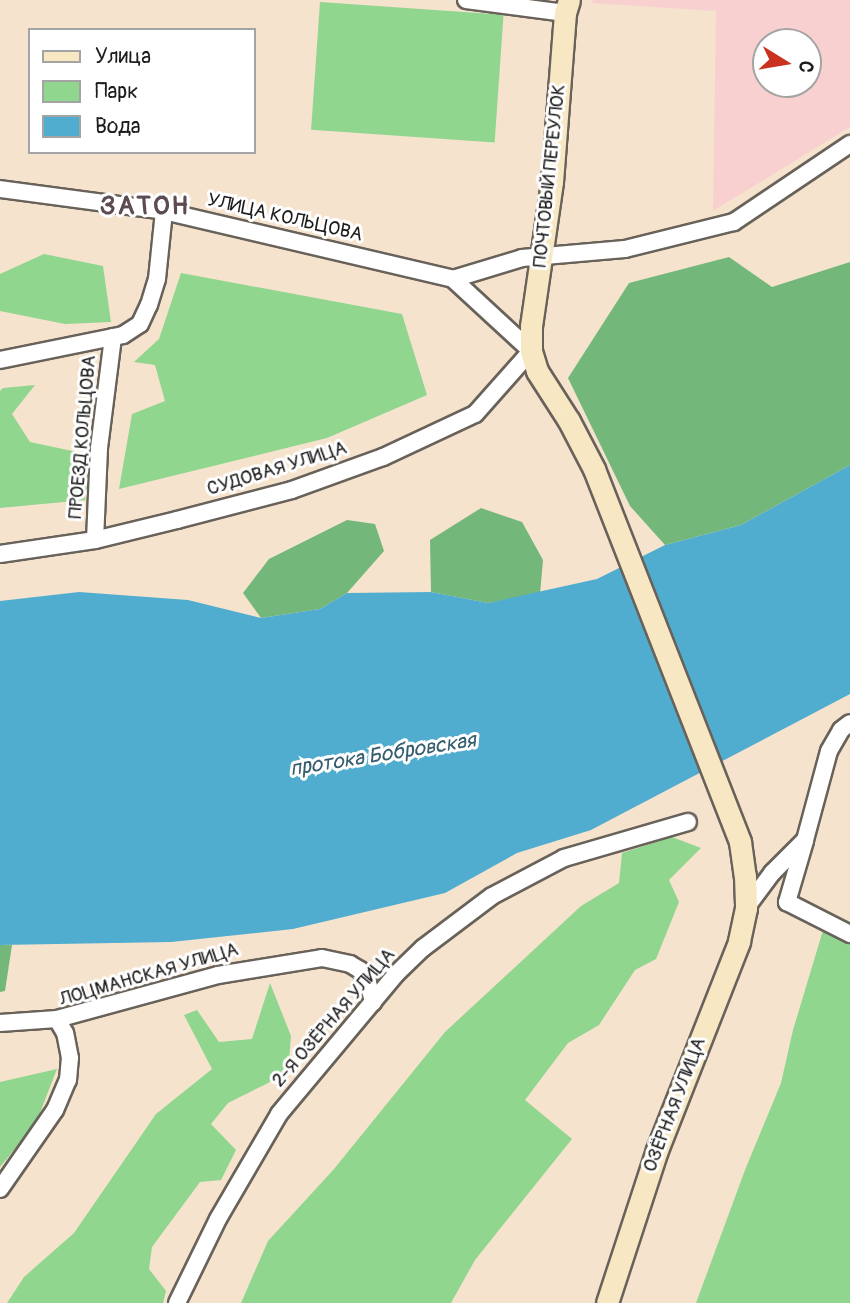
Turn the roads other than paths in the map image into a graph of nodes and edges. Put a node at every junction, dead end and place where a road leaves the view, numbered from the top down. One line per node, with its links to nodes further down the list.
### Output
1 (466, 0): 2 (street)
2 (567, 6): 6 (street, ПОЧТОВЫЙ ПЕРЕУЛОК)
3 (850, 144): 6 (street)
4 (0, 189): 5 (street, УЛИЦА КОЛЬЦОВА)
5 (164, 211): 7 (street, УЛИЦА КОЛЬЦОВА); 8 (street, ПРОЕЗД КОЛЬЦОВА)
6 (543, 256): 7 (street); 9 (street, ПОЧТОВЫЙ ПЕРЕУЛОК)
7 (453, 279): 9 (street, УЛИЦА КОЛЬЦОВА)
8 (113, 337): 10 (street, ПРОЕЗД КОЛЬЦОВА); 11 (street, ПРОЕЗД КОЛЬЦОВА)
9 (531, 351): 11 (street, СУДОВАЯ УЛИЦА); 16 (street, ОЗЁРНАЯ УЛИЦА)
10 (0, 360)
11 (95, 540): 12 (street, СУДОВАЯ УЛИЦА)
12 (0, 554)
13 (850, 723): 15 (street, ОЗЁРНАЯ УЛИЦА)
14 (688, 822): 18 (street, 2-Я ОЗЁРНАЯ УЛИЦА)
15 (805, 840): 16 (street, ОЗЁРНАЯ УЛИЦА); 17 (street)
16 (746, 908): 23 (street, ОЗЁРНАЯ УЛИЦА)
17 (850, 934)
18 (373, 1002): 19 (street, ЛОЦМАНСКАЯ УЛИЦА); 22 (street, 2-Я ОЗЁРНАЯ УЛИЦА)
19 (57, 1019): 20 (street); 21 (street, ЛОЦМАНСКАЯ УЛИЦА)
20 (0, 1023)
21 (0, 1189)
22 (177, 1303)
23 (607, 1303)

